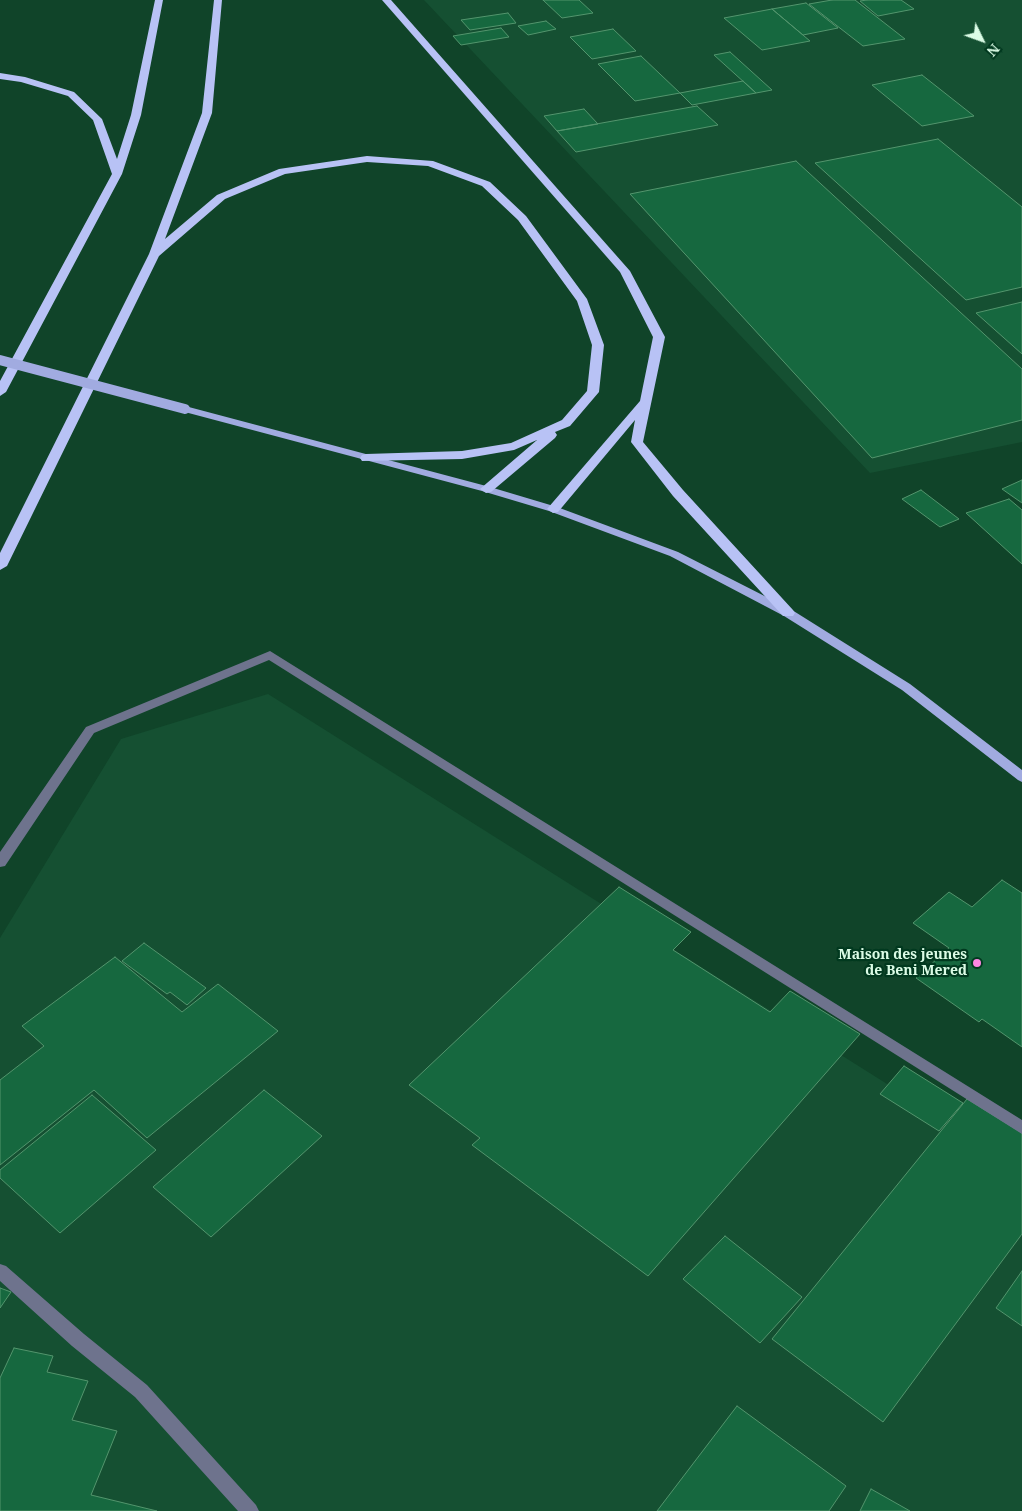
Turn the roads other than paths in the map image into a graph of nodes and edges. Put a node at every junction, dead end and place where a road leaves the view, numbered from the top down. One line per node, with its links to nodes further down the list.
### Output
1 (159, 0): 5 (highway)
2 (218, 0): 6 (highway)
3 (386, 0): 9 (highway)
4 (0, 76): 5 (highway)
5 (117, 174): 8 (highway)
6 (154, 254): 10 (highway); 14 (highway)
7 (0, 360): 11 (main road, bridge)
8 (0, 392)
9 (645, 402): 13 (highway); 15 (highway)
10 (566, 423): 11 (highway); 12 (highway)
11 (366, 458): 12 (main road)
12 (486, 489): 13 (main road)
13 (553, 509): 15 (main road)
14 (0, 566)
15 (788, 613): 16 (main road)
16 (1022, 777)
17 (0, 862): 18 (street)
18 (1022, 1128)
19 (0, 1271): 20 (street)
20 (250, 1511)

